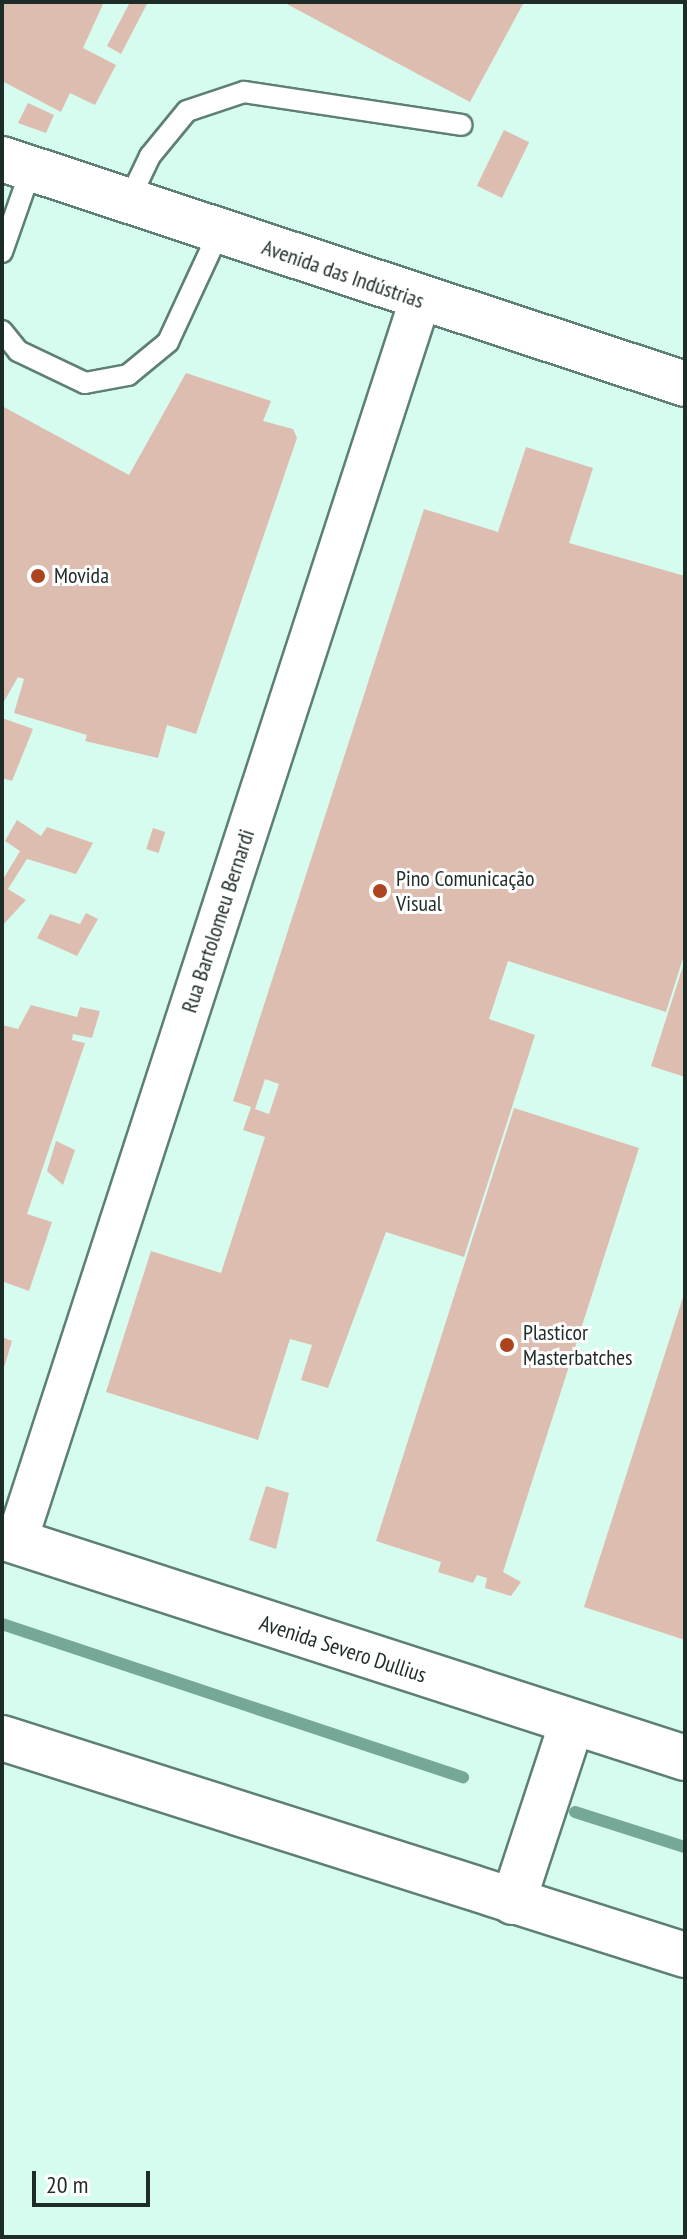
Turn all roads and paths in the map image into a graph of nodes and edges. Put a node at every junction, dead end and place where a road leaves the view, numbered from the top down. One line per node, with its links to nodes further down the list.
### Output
1 (462, 125): 3 (lane)
2 (16, 164): 3 (main road, Avenida das Indústrias); 5 (lane)
3 (128, 202): 4 (main road, Avenida das Indústrias)
4 (219, 232): 6 (main road, Avenida das Indústrias); 7 (lane)
5 (2, 252)
6 (420, 300): 8 (main road, Avenida das Indústrias); 9 (street, Rua Bartolomeu Bernardi)
7 (2, 331)
8 (685, 384)
9 (9, 1540): 10 (main road, Avenida Severo Dullius)
10 (572, 1723): 12 (main road, Avenida Severo Dullius); 13 (main road)
11 (2, 1738): 13 (main road)
12 (685, 1758)
13 (513, 1902): 14 (main road)
14 (685, 1955)

